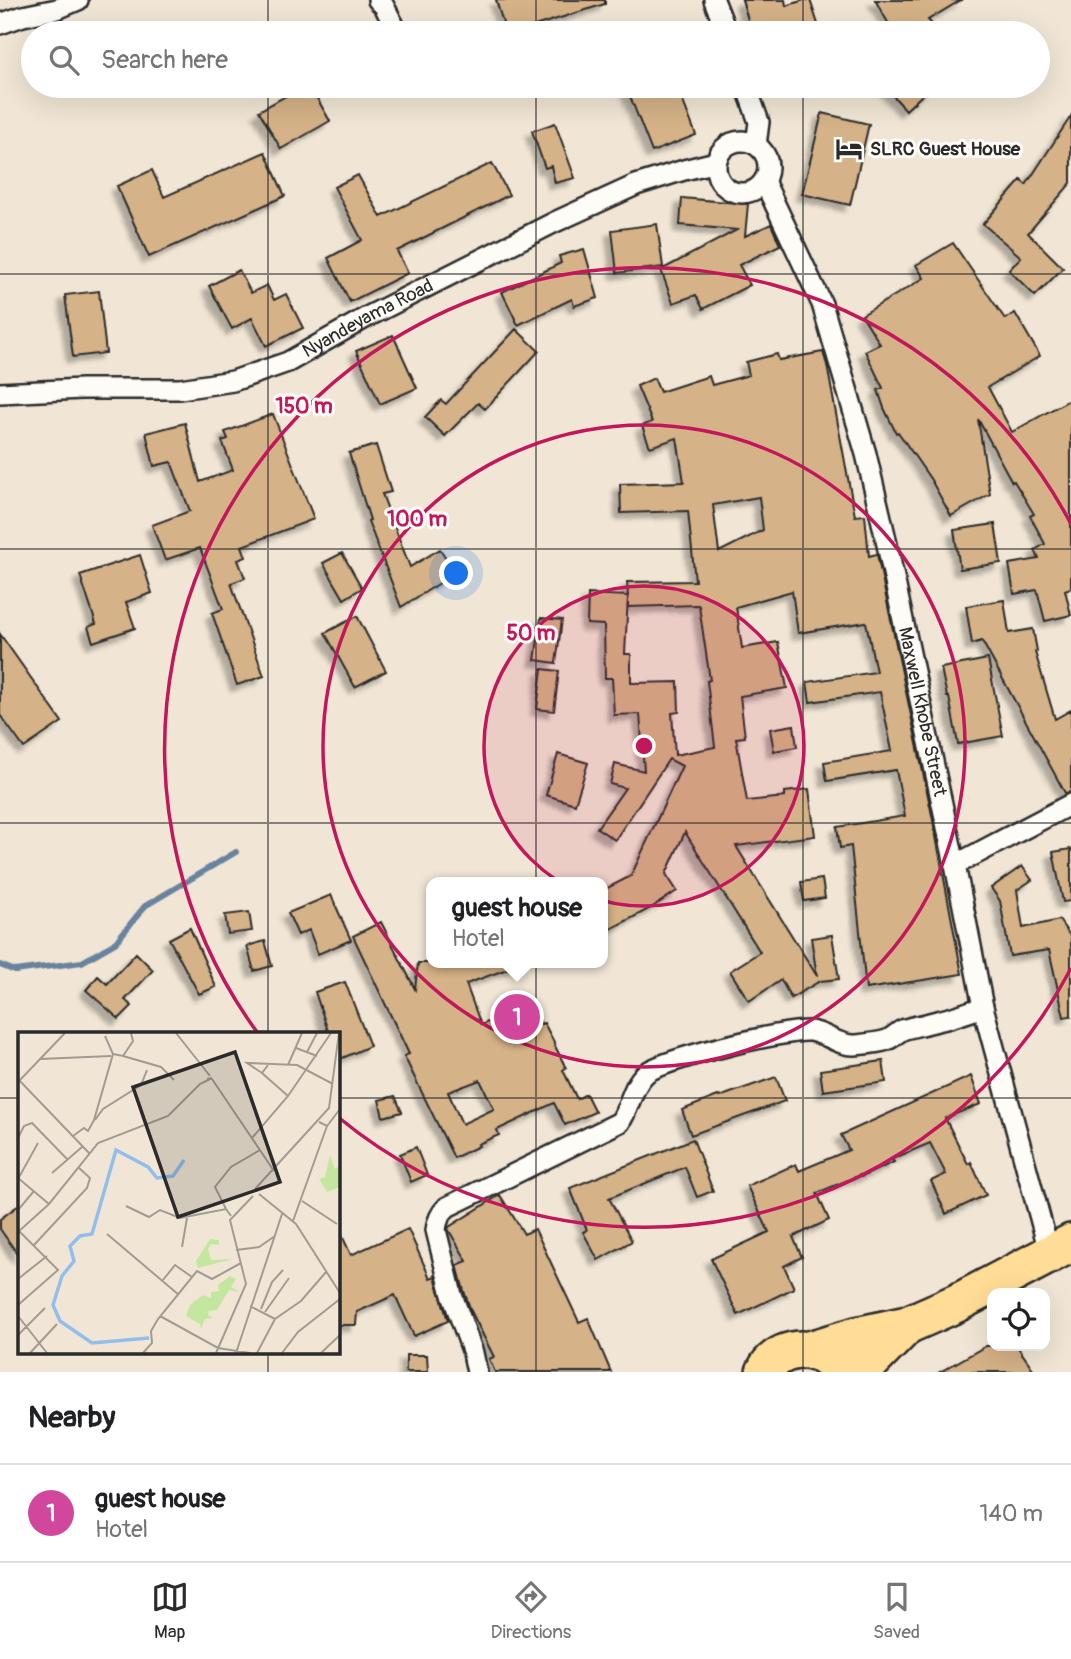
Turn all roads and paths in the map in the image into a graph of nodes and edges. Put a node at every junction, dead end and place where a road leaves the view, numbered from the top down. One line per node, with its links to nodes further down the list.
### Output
1 (78, 0): 6 (street)
2 (378, 0): 4 (street)
3 (713, 0): 5 (street)
4 (392, 21)
5 (722, 21)
6 (0, 24)
7 (750, 98): 8 (street)
8 (756, 145): 9 (street); 10 (street)
9 (716, 162): 10 (street); 11 (street, Nyandeyama Road)
10 (764, 181): 13 (street, Maxwell Khobe Street)
11 (0, 393)
12 (1071, 804): 13 (street)
13 (955, 865): 14 (street, Maxwell Khobe Street)
14 (983, 1007): 15 (street, Maxwell Khobe Street); 18 (street)
15 (1061, 1249): 16 (highway)
16 (907, 1325): 17 (highway); 21 (highway)
17 (810, 1350): 19 (highway); 20 (highway)
18 (477, 1372)
19 (765, 1372)
20 (838, 1372)
21 (860, 1372)

